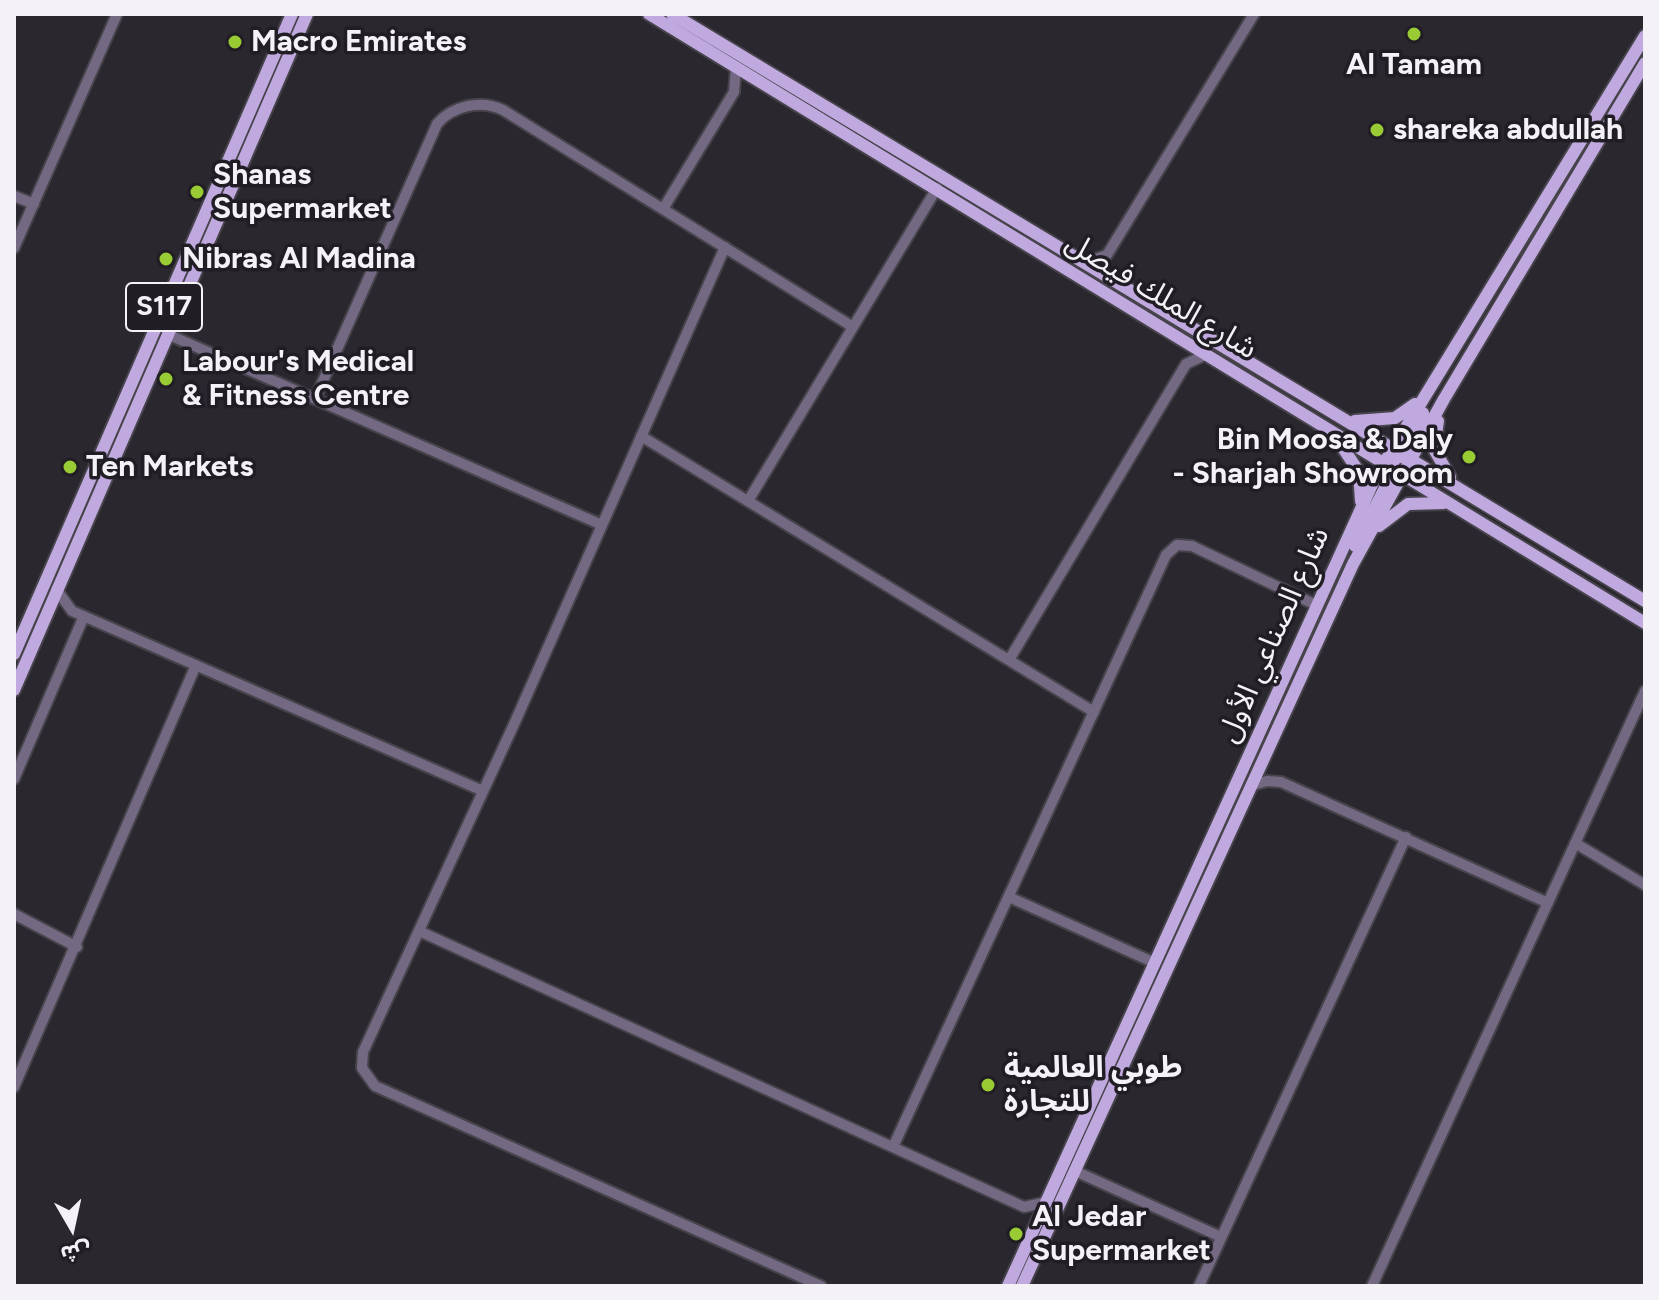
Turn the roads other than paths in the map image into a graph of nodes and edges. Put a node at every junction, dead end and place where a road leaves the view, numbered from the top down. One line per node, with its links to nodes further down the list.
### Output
1 (117, 14): 14 (street)
2 (292, 14): 48 (main road, S117)
3 (307, 14): 22 (main road, S117)
4 (649, 14): 9 (main road, شارع الملك فيصل)
5 (672, 14): 19 (main road, شارع الملك فيصل)
6 (1254, 14): 18 (street)
7 (1645, 36): 26 (main road)
8 (1645, 63): 28 (main road, شارع الصناعي الأول)
9 (736, 67): 10 (main road, شارع الملك فيصل); 11 (street)
10 (757, 80): 11 (street); 12 (main road, شارع الملك فيصل)
11 (734, 92): 15 (street)
12 (937, 188): 21 (street); 23 (main road, شارع الملك فيصل)
13 (14, 196): 14 (street)
14 (34, 204): 17 (street)
15 (663, 209): 16 (street); 27 (street)
16 (725, 247): 21 (street); 31 (street)
17 (14, 248)
18 (1107, 255): 19 (street); 20 (street)
19 (1082, 263): 20 (main road, شارع الملك فيصل)
20 (1112, 280): 29 (main road, شارع الملك فيصل)
21 (853, 327): 35 (street)
22 (167, 334): 27 (street); 41 (main road, S117)
23 (1182, 339): 24 (main road, شارع الملك فيصل); 25 (street)
24 (1207, 354): 25 (street); 30 (main road, شارع الملك فيصل)
25 (1186, 364): 49 (street)
26 (1431, 387): 29 (main road); 32 (main road)
27 (315, 399): 38 (street)
28 (1444, 399): 32 (main road, شارع الصناعي الأول); 34 (main road)
29 (1349, 421): 32 (main road, شارع الملك فيصل)
30 (1330, 430): 33 (main road, شارع الملك فيصل); 37 (main road)
31 (641, 436): 35 (street); 38 (street)
32 (1402, 452): 33 (main road); 33 (main road, شارع الصناعي الأول); 34 (main road, شارع الملك فيصل)
33 (1393, 468): 36 (main road, شارع الملك فيصل); 37 (main road, شارع الصناعي الأول); 39 (main road, شارع الصناعي الأول); 40 (main road)
34 (1467, 493): 42 (main road, شارع الملك فيصل)
35 (748, 501): 49 (street)
36 (1447, 504): 39 (main road); 47 (main road, شارع الملك فيصل)
37 (1361, 507): 43 (main road, شارع الصناعي الأول)
38 (602, 525): 58 (street)
39 (1371, 534): 40 (main road, شارع الصناعي الأول)
40 (1353, 564): 54 (main road, شارع الصناعي الأول)
41 (56, 589): 44 (street); 46 (main road, S117)
42 (1645, 601)
43 (1316, 605): 53 (street); 67 (main road, شارع الصناعي الأول)
44 (72, 611): 45 (street); 46 (street)
45 (84, 616): 50 (street); 55 (street)
46 (44, 618): 51 (main road, S117)
47 (1645, 623)
48 (14, 654)
49 (1009, 660): 53 (street)
50 (196, 665): 58 (street); 66 (street)
51 (14, 690)
52 (1645, 691): 60 (street)
53 (1094, 712): 62 (street)
54 (1265, 759): 56 (street); 57 (main road, شارع الصناعي الأول)
55 (14, 779)
56 (1281, 782): 57 (street); 59 (street)
57 (1253, 785): 70 (main road, شارع الصناعي الأول)
58 (483, 791): 65 (street)
59 (1406, 837): 63 (street); 74 (street)
60 (1575, 843): 61 (street); 63 (street)
61 (1645, 885)
62 (1009, 897): 67 (street); 69 (street)
63 (1548, 903): 79 (street)
64 (14, 914): 66 (street)
65 (419, 931): 69 (street); 75 (street)
66 (77, 947): 68 (street)
67 (1155, 963): 71 (main road, شارع الصناعي الأول)
68 (14, 1087)
69 (893, 1147): 72 (street)
70 (1075, 1171): 74 (street); 77 (main road, شارع الصناعي الأول)
71 (1047, 1202): 72 (street); 73 (main road, شارع الصناعي الأول)
72 (1024, 1207): 73 (street)
73 (1036, 1226): 76 (main road, شارع الصناعي الأول)
74 (1221, 1237): 78 (street)
75 (821, 1286)
76 (1008, 1286)
77 (1022, 1286)
78 (1199, 1286)
79 (1372, 1286)

